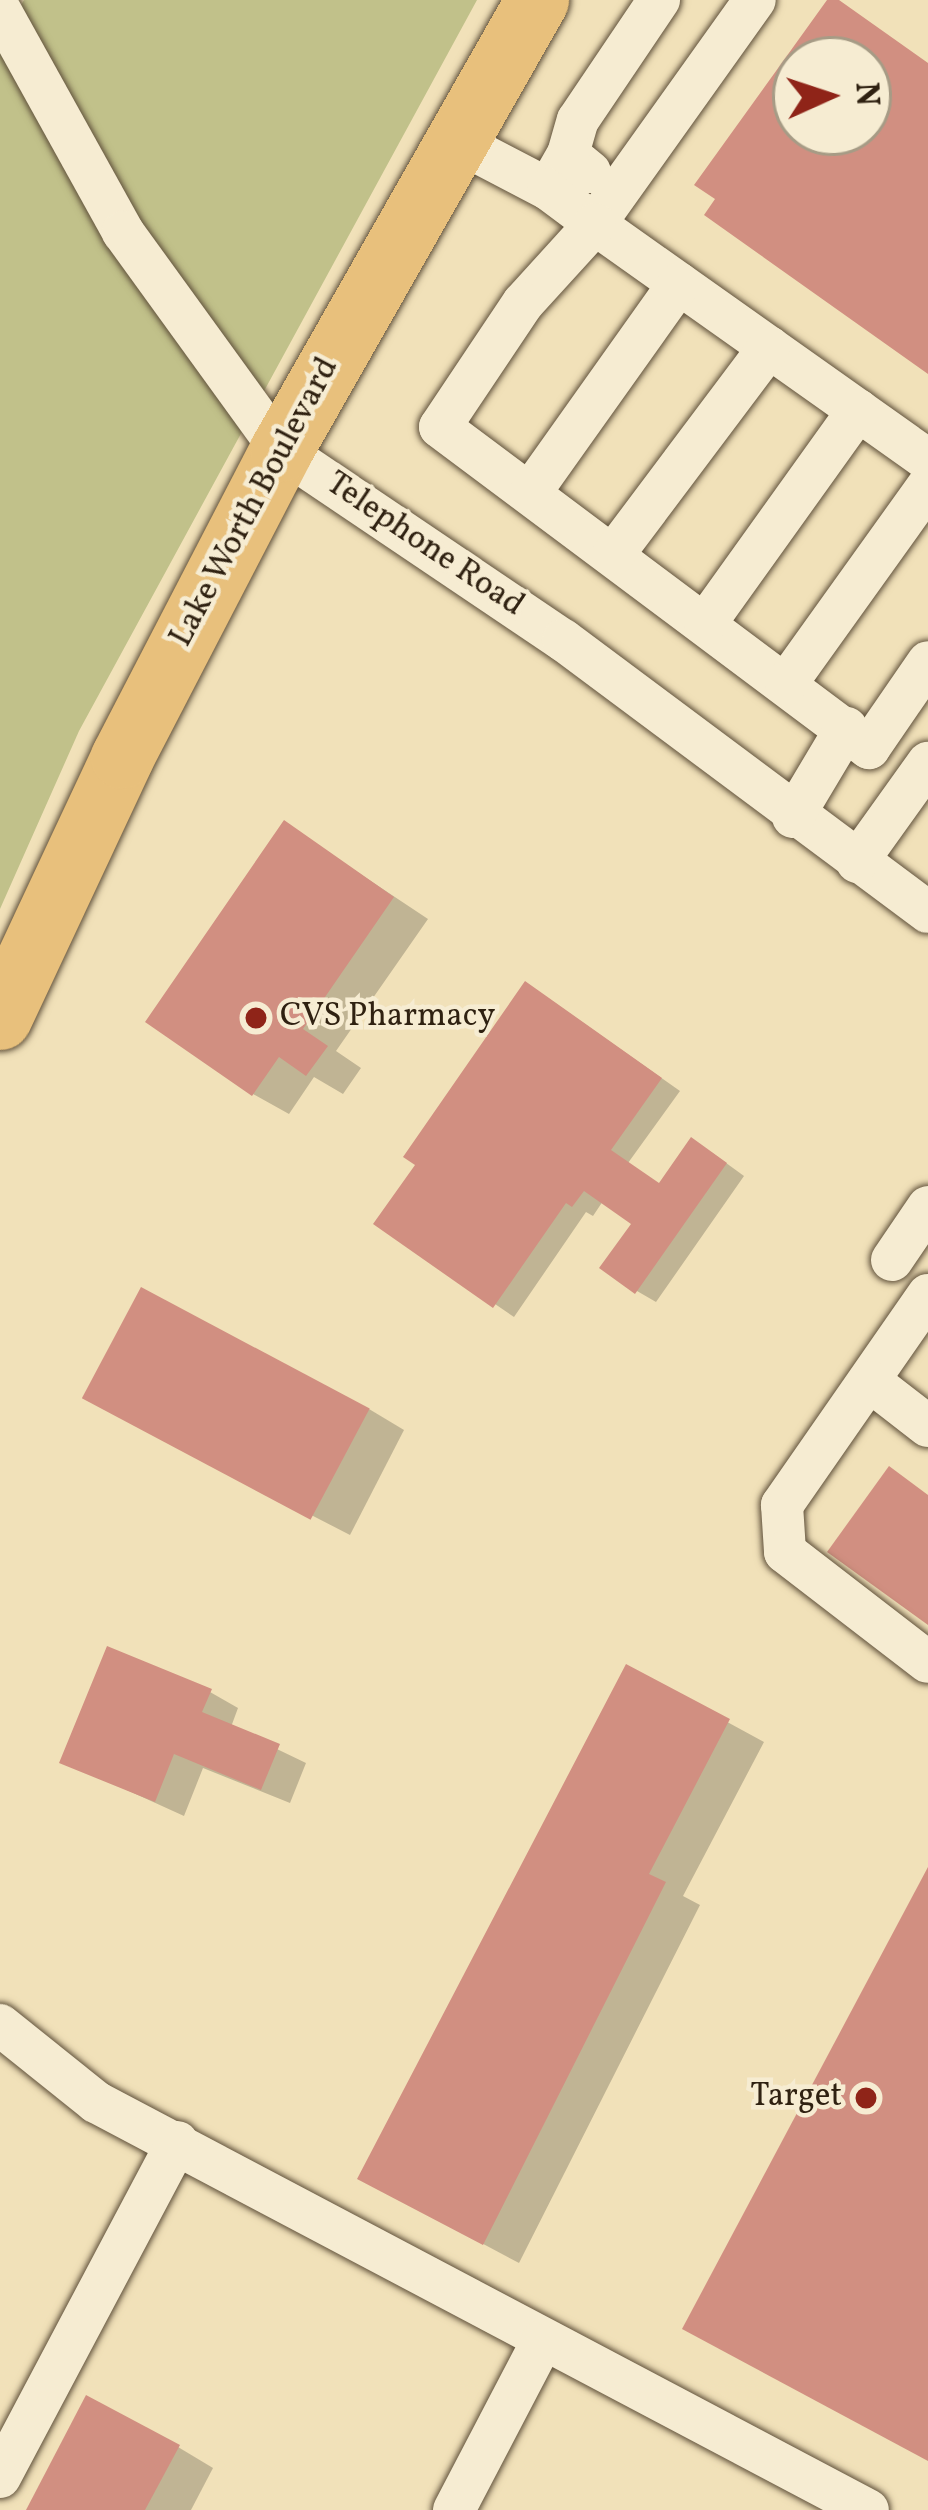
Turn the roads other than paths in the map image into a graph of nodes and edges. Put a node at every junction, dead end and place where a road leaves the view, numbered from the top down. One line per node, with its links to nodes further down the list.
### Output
1 (537, 0): 5 (highway, Lake Worth Boulevard)
2 (658, 0): 6 (street)
3 (755, 0): 7 (street)
4 (0, 10): 11 (street, Telephone Road)
5 (456, 141): 6 (street); 11 (highway, Lake Worth Boulevard)
6 (558, 172): 7 (street)
7 (606, 209): 8 (street); 14 (street)
8 (679, 283): 9 (street); 14 (street)
9 (770, 347): 10 (street); 15 (street)
10 (858, 410): 12 (street); 16 (street)
11 (281, 450): 21 (street, Telephone Road); 24 (highway, Lake Worth Boulevard)
12 (928, 460)
13 (928, 487): 18 (street)
14 (530, 493): 15 (street)
15 (613, 555): 16 (street)
16 (705, 624): 18 (street)
17 (928, 662): 19 (street)
18 (786, 685): 19 (street)
19 (846, 728): 21 (street)
20 (928, 763): 22 (street)
21 (793, 817): 22 (street, Telephone Road)
22 (857, 862): 23 (street, Telephone Road)
23 (928, 912)
24 (0, 1018)
25 (928, 1207): 26 (street)
26 (892, 1260)
27 (928, 1295): 28 (street)
28 (871, 1382): 29 (street); 30 (street)
29 (928, 1426)
30 (928, 1662)
31 (0, 2025): 32 (street)
32 (177, 2142): 33 (street); 34 (street)
33 (543, 2340): 35 (street); 36 (street)
34 (0, 2477)
35 (454, 2510)
36 (868, 2510)

